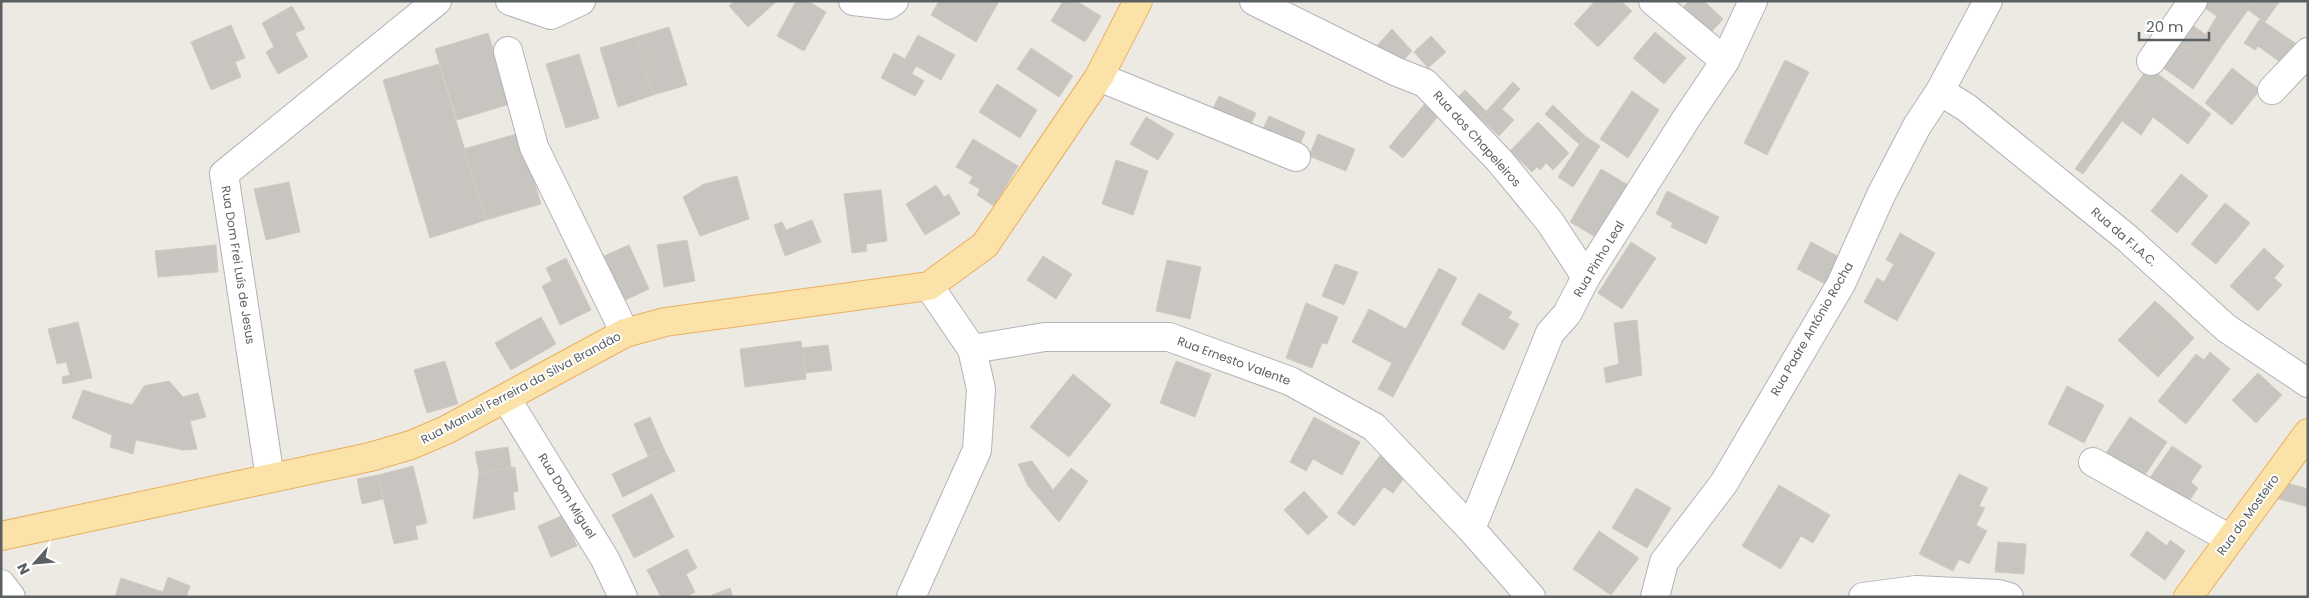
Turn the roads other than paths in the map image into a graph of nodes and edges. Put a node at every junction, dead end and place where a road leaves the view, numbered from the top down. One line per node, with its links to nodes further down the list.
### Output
1 (437, 1): 28 (street, Rua Dom Frei Luís de Jesus)
2 (510, 1): 3 (street)
3 (581, 1)
4 (853, 1): 5 (street)
5 (894, 1)
6 (1138, 1): 16 (main road, Rua Manuel Ferreira da Silva Brandão)
7 (1254, 1): 20 (street, Rua dos Chapeleiros)
8 (1653, 1): 14 (street)
9 (1754, 1): 14 (street, Rua Pinho Leal)
10 (1988, 1): 18 (street, Rua Padre António Rocha)
11 (2193, 1): 15 (street)
12 (508, 51): 22 (street)
13 (2308, 52): 17 (street)
14 (1725, 61): 20 (street, Rua Pinho Leal)
15 (2151, 61)
16 (1099, 77): 19 (street); 21 (main road, Rua Manuel Ferreira da Silva Brandão)
17 (2272, 90)
18 (1940, 91): 24 (street, Rua da F.I.A.C.); 37 (street, Rua Padre António Rocha)
19 (1296, 157)
20 (1586, 277): 29 (street, Rua Pinho Leal)
21 (930, 286): 22 (main road, Rua Manuel Ferreira da Silva Brandão); 23 (street)
22 (625, 333): 25 (main road, Rua Manuel Ferreira da Silva Brandão)
23 (972, 349): 29 (street, Rua Ernesto Valente); 35 (street)
24 (2308, 383)
25 (506, 398): 28 (main road, Rua Manuel Ferreira da Silva Brandão); 34 (street, Rua Dom Miguel)
26 (2308, 433): 31 (main road, Rua do Mosteiro)
27 (2093, 462): 31 (street)
28 (270, 478): 30 (main road, Rua Manuel Ferreira da Silva Brandão)
29 (1471, 529): 36 (street, Rua Ernesto Valente)
30 (1, 536)
31 (2230, 539): 40 (main road, Rua do Mosteiro)
32 (1, 584): 33 (street)
33 (11, 597)
34 (623, 597)
35 (911, 597)
36 (1531, 597)
37 (1655, 597)
38 (1863, 597): 39 (street)
39 (2010, 597)
40 (2188, 597)

